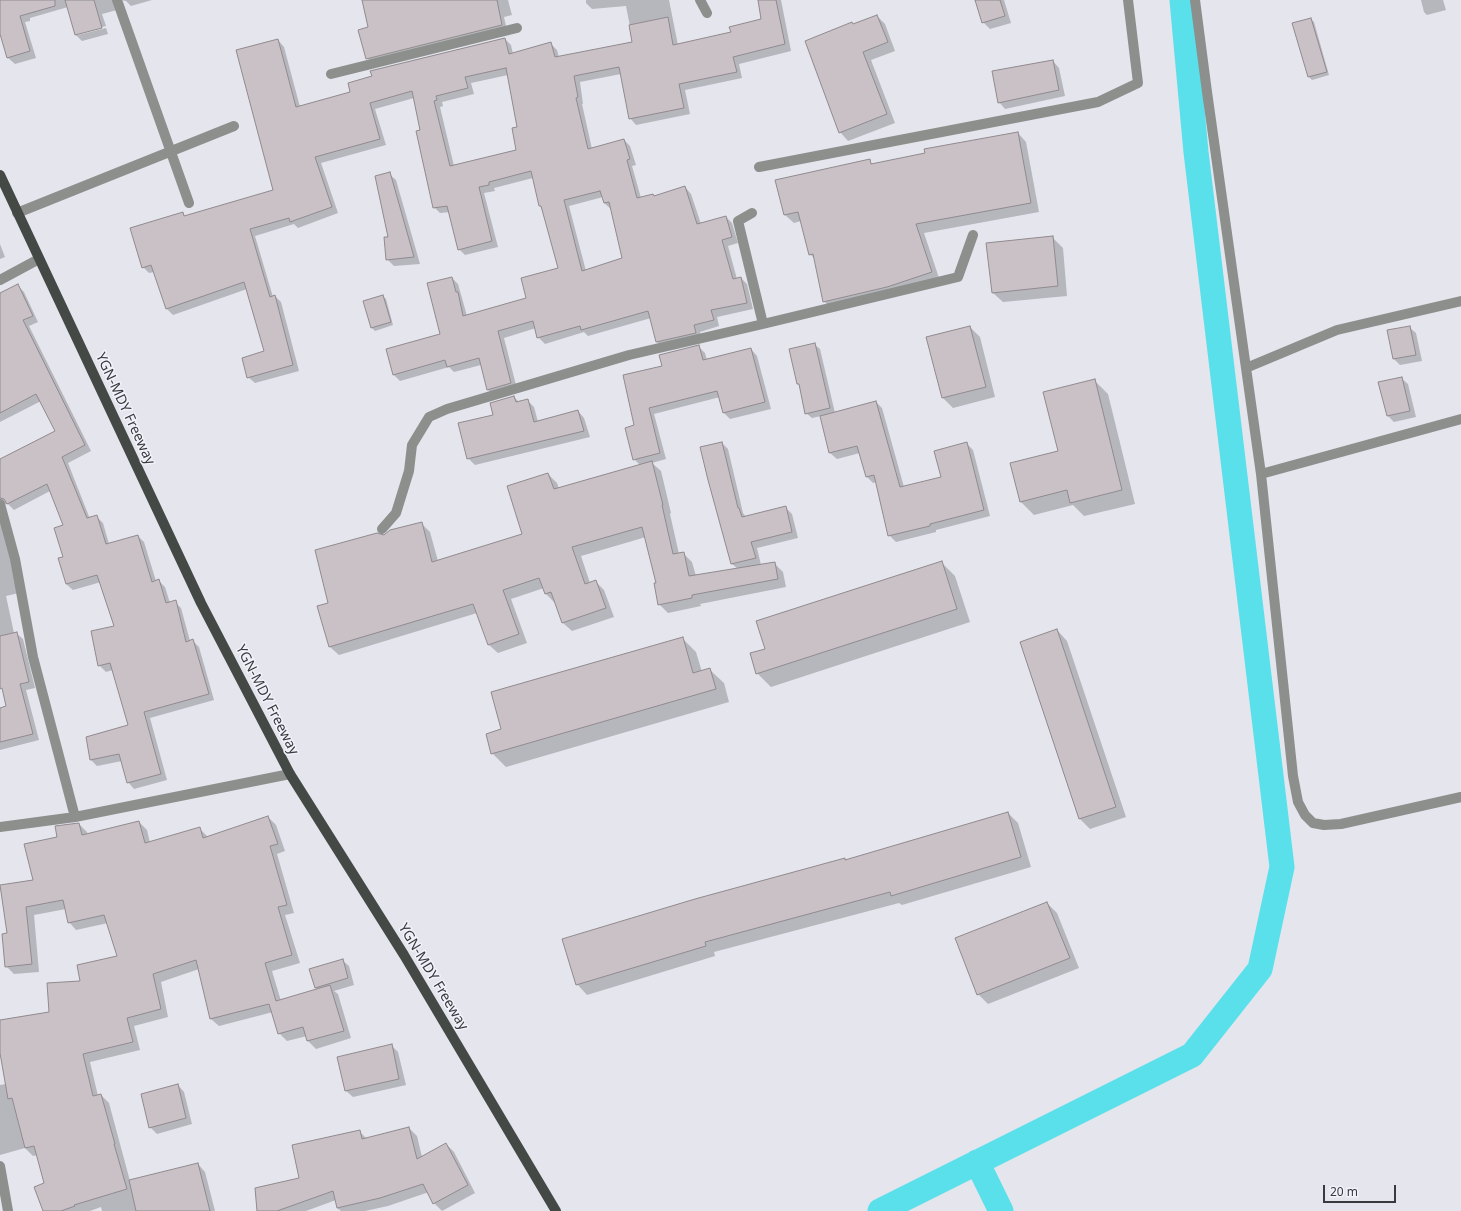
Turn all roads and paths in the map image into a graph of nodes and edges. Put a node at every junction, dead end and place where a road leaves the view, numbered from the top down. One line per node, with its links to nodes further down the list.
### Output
1 (117, 0): 9 (street)
2 (700, 0): 5 (street)
3 (1128, 0): 10 (street)
4 (1195, 0): 20 (street)
5 (707, 13)
6 (517, 28): 7 (street)
7 (331, 74)
8 (234, 126): 9 (street)
9 (170, 151): 12 (street); 13 (street)
10 (759, 167)
11 (0, 175): 13 (main road, YGN-MDY Freeway)
12 (189, 203)
13 (17, 213): 16 (main road, YGN-MDY Freeway)
14 (752, 213): 19 (street)
15 (973, 235): 19 (street)
16 (39, 259): 17 (street); 25 (main road, YGN-MDY Freeway)
17 (0, 280)
18 (1461, 301): 20 (street)
19 (763, 324): 24 (street)
20 (1246, 368): 22 (street)
21 (1461, 419): 22 (street)
22 (1261, 474): 26 (street)
23 (0, 504): 27 (street)
24 (382, 529)
25 (290, 774): 27 (street); 31 (main road, YGN-MDY Freeway)
26 (1461, 797)
27 (75, 817): 28 (street)
28 (0, 827)
29 (0, 1166): 30 (street)
30 (8, 1211)
31 (556, 1211)

